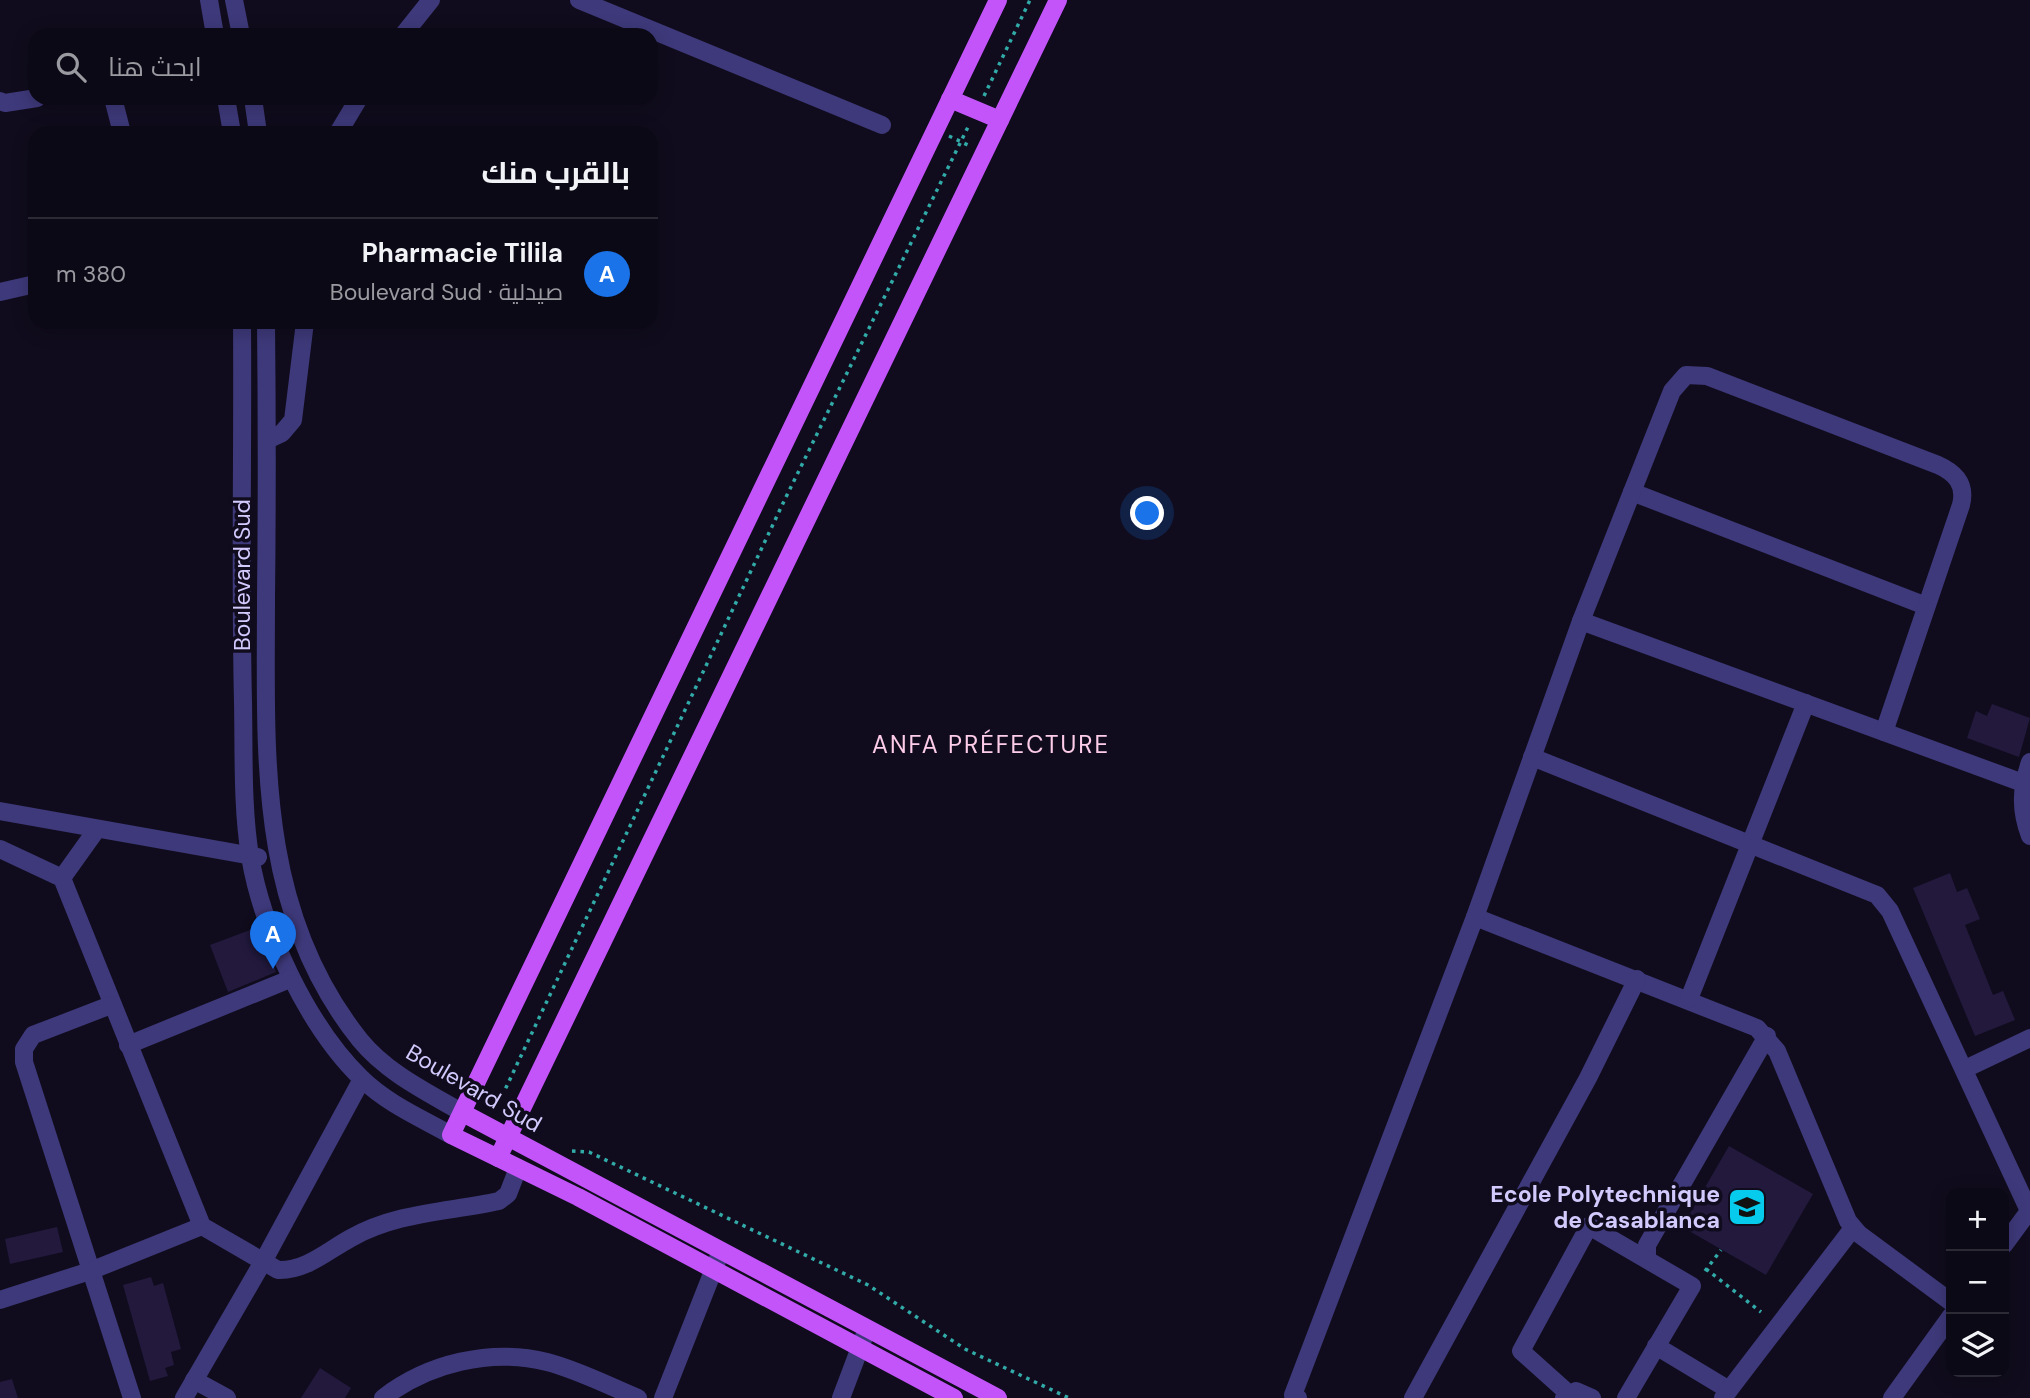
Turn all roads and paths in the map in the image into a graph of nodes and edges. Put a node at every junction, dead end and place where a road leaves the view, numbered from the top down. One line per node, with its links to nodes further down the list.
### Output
1 (209, 0): 8 (street)
2 (234, 0): 9 (street)
3 (430, 0): 10 (street)
4 (579, 0): 11 (street)
5 (998, 0): 14 (main road)
6 (1030, 0): 20 (path)
7 (1053, 1): 21 (main road)
8 (214, 28)
9 (240, 28)
10 (408, 28)
11 (647, 28)
12 (658, 33): 22 (street)
13 (28, 99): 15 (street)
14 (950, 99): 20 (main road); 27 (main road)
15 (0, 101)
16 (115, 105): 23 (street)
17 (227, 105): 24 (street)
18 (254, 105): 25 (street)
19 (355, 105): 26 (street)
20 (977, 110): 21 (main road); 28 (path)
21 (1000, 120): 29 (main road)
22 (882, 125)
23 (119, 126)
24 (231, 126)
25 (257, 126)
26 (342, 126)
27 (935, 129): 28 (path); 63 (main road)
28 (961, 142): 29 (path); 62 (path)
29 (985, 153): 65 (main road)
30 (28, 286): 31 (street)
31 (0, 292)
32 (242, 329): 50 (street, Boulevard Sud)
33 (266, 329): 35 (street, Boulevard Sud)
34 (304, 329): 35 (street)
35 (267, 440): 49 (street, Boulevard Sud)
36 (1632, 492): 37 (street); 37 (street); 38 (street)
37 (1926, 606): 40 (street)
38 (1581, 621): 39 (street); 41 (street)
39 (1806, 703): 40 (street); 47 (street)
40 (1884, 732): 43 (street)
41 (1532, 757): 47 (street); 52 (street)
42 (2030, 762): 43 (street)
43 (2023, 783): 46 (street)
44 (0, 811): 45 (street)
45 (97, 829): 50 (street); 51 (street)
46 (2030, 836)
47 (1750, 844): 55 (street); 60 (street)
48 (0, 849): 51 (street)
49 (276, 856): 50 (street); 63 (street, Boulevard Sud)
50 (250, 857): 53 (street, Boulevard Sud)
51 (62, 878): 56 (street)
52 (1475, 916): 54 (street); 101 (street)
53 (290, 979): 59 (street); 61 (street, Boulevard Sud)
54 (1637, 979): 55 (street); 102 (street)
55 (1689, 999): 57 (street)
56 (111, 1005): 59 (street); 79 (street)
57 (1767, 1036): 71 (street); 75 (street)
58 (2030, 1038): 60 (street)
59 (128, 1045): 70 (street)
60 (1965, 1069): 69 (street)
61 (362, 1079): 64 (street, Boulevard Sud); 76 (street)
62 (502, 1096)
63 (463, 1113): 64 (main road); 65 (main road, Boulevard Sud)
64 (452, 1135): 67 (main road, Boulevard Sud)
65 (508, 1138): 67 (main road); 74 (main road, Boulevard Sud)
66 (565, 1151): 100 (path)
67 (498, 1158): 68 (main road, Boulevard Sud)
68 (519, 1168): 76 (street); 77 (main road, Boulevard Sud)
69 (2029, 1212): 72 (street)
70 (202, 1226): 76 (street); 79 (street)
71 (1853, 1228): 81 (street); 89 (street)
72 (2009, 1238)
73 (1721, 1250): 78 (path)
74 (722, 1251): 77 (street); 85 (main road, Boulevard Sud)
75 (1647, 1258): 80 (street); 90 (street)
76 (264, 1261): 88 (street)
77 (712, 1269): 87 (main road, Boulevard Sud); 96 (street)
78 (1706, 1269): 80 (path); 83 (path)
79 (90, 1271): 82 (street); 91 (street)
80 (1692, 1286): 86 (street)
81 (1946, 1298)
82 (0, 1300)
83 (1761, 1312)
84 (1946, 1323): 105 (street)
85 (867, 1329): 87 (street); 99 (main road, Boulevard Sud)
86 (1656, 1346): 89 (street); 104 (street)
87 (860, 1348): 97 (street); 98 (main road, Boulevard Sud)
88 (194, 1380): 92 (street); 93 (street)
89 (1726, 1394)
90 (1566, 1396): 103 (street)
91 (132, 1398)
92 (184, 1398)
93 (226, 1398)
94 (383, 1398): 95 (street)
95 (638, 1398)
96 (663, 1398)
97 (841, 1398)
98 (954, 1398)
99 (998, 1398)
100 (1069, 1398)
101 (1298, 1398)
102 (1413, 1398)
103 (1592, 1398)
104 (1626, 1398)
105 (1892, 1398)

